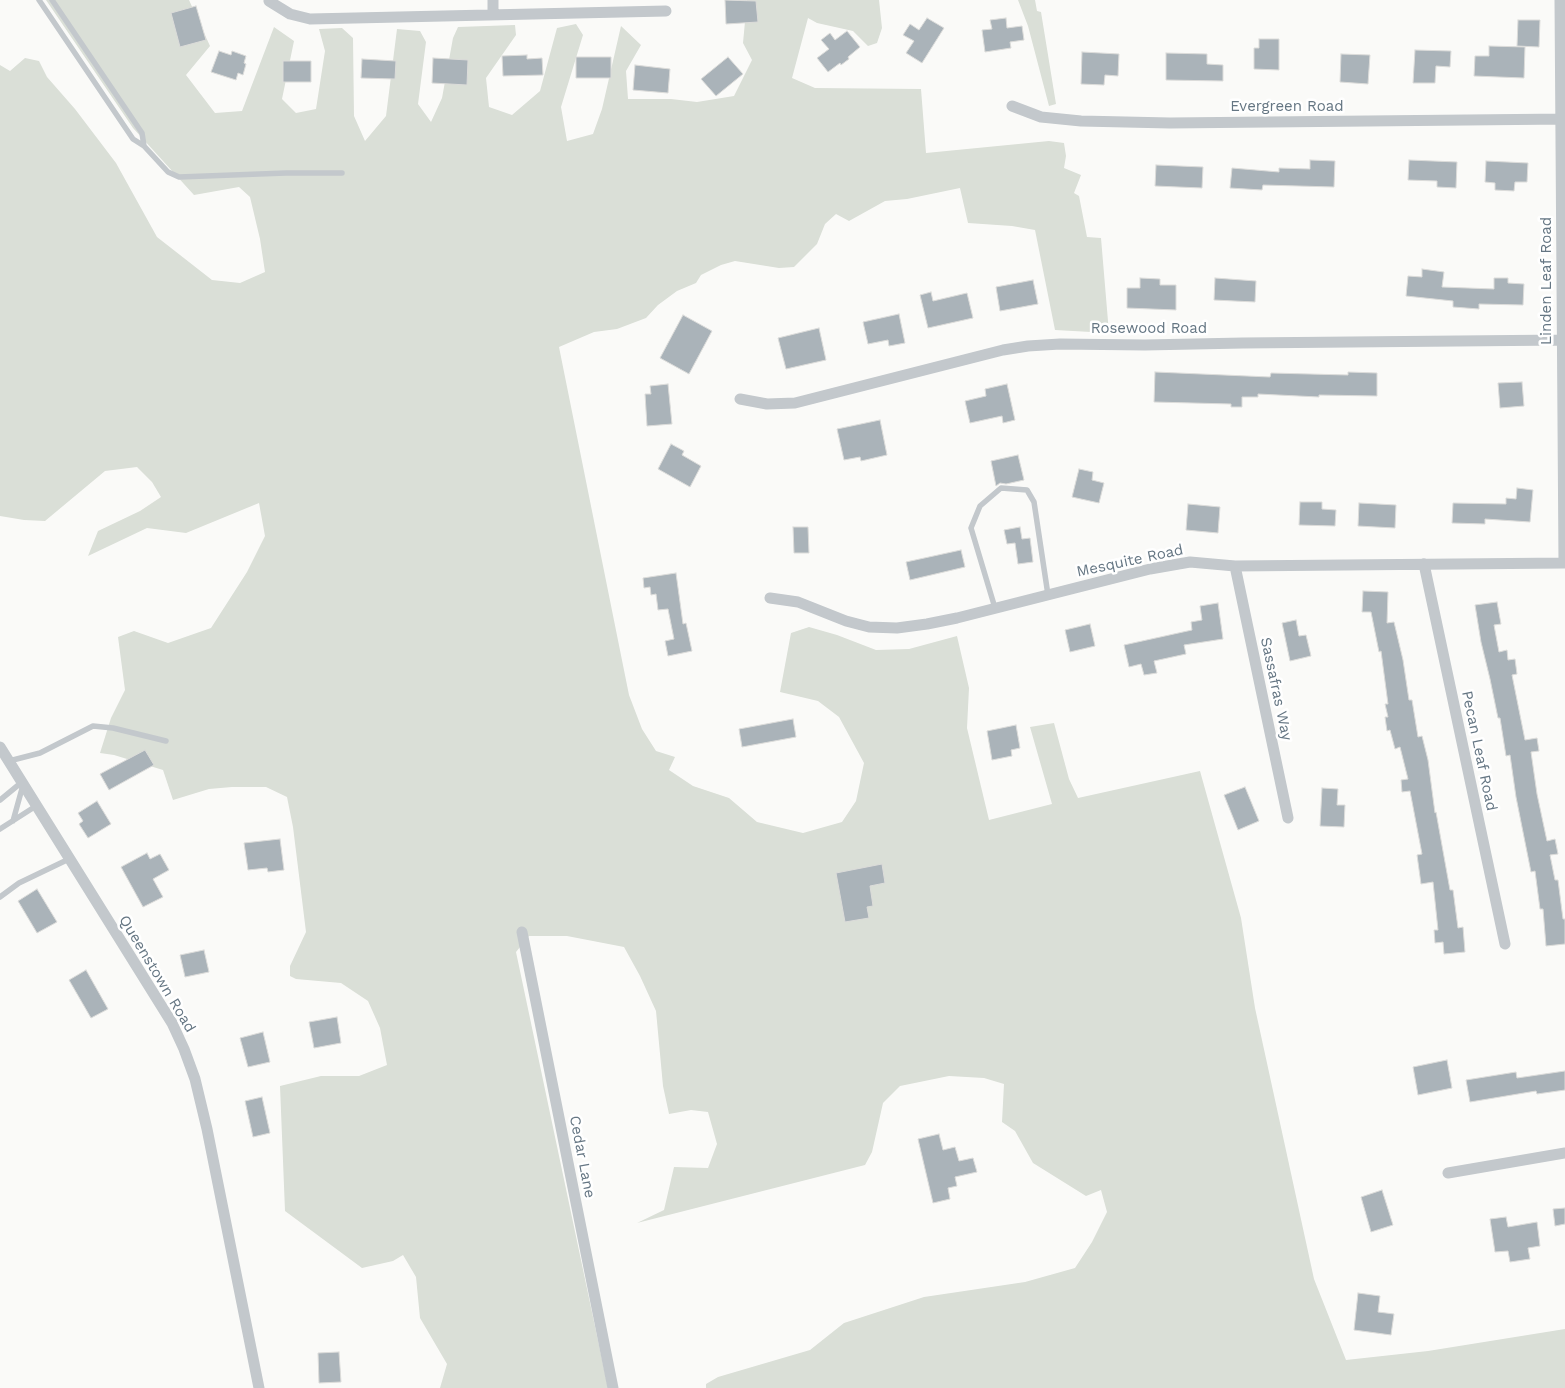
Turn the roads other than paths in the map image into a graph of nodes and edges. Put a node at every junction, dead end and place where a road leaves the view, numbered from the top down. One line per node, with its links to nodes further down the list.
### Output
1 (39, 0): 10 (lane)
2 (52, 0): 10 (lane)
3 (493, 0): 7 (street)
4 (1560, 0): 9 (street, Linden Leaf Road)
5 (269, 1): 7 (street)
6 (666, 11): 7 (street)
7 (493, 15)
8 (1012, 106): 9 (street, Evergreen Road)
9 (1563, 120): 12 (street, Linden Leaf Road)
10 (144, 146): 11 (lane)
11 (342, 173)
12 (1563, 340): 13 (street, Rosewood Road); 14 (street, Linden Leaf Road)
13 (740, 398)
14 (1564, 562): 15 (street, Mesquite Road)
15 (1424, 564): 16 (street, Mesquite Road); 32 (street, Pecan Leaf Road)
16 (1235, 566): 17 (street, Mesquite Road); 26 (street, Sassafras Way)
17 (1048, 595): 19 (street, Mesquite Road); 19 (lane)
18 (770, 598): 19 (street, Mesquite Road)
19 (995, 608)
20 (166, 741): 22 (lane)
21 (0, 747): 22 (street, Queenstown Road)
22 (9, 761): 23 (street, Queenstown Road)
23 (22, 784): 24 (lane); 25 (street, Queenstown Road); 27 (lane)
24 (0, 800)
25 (36, 806): 27 (lane); 29 (street, Queenstown Road)
26 (1288, 818)
27 (13, 821): 28 (lane)
28 (0, 829)
29 (69, 858): 30 (lane); 35 (street, Queenstown Road)
30 (0, 897)
31 (522, 932): 36 (street, Cedar Lane)
32 (1505, 944)
33 (1565, 1153): 34 (street)
34 (1448, 1173)
35 (259, 1388)
36 (614, 1388)

